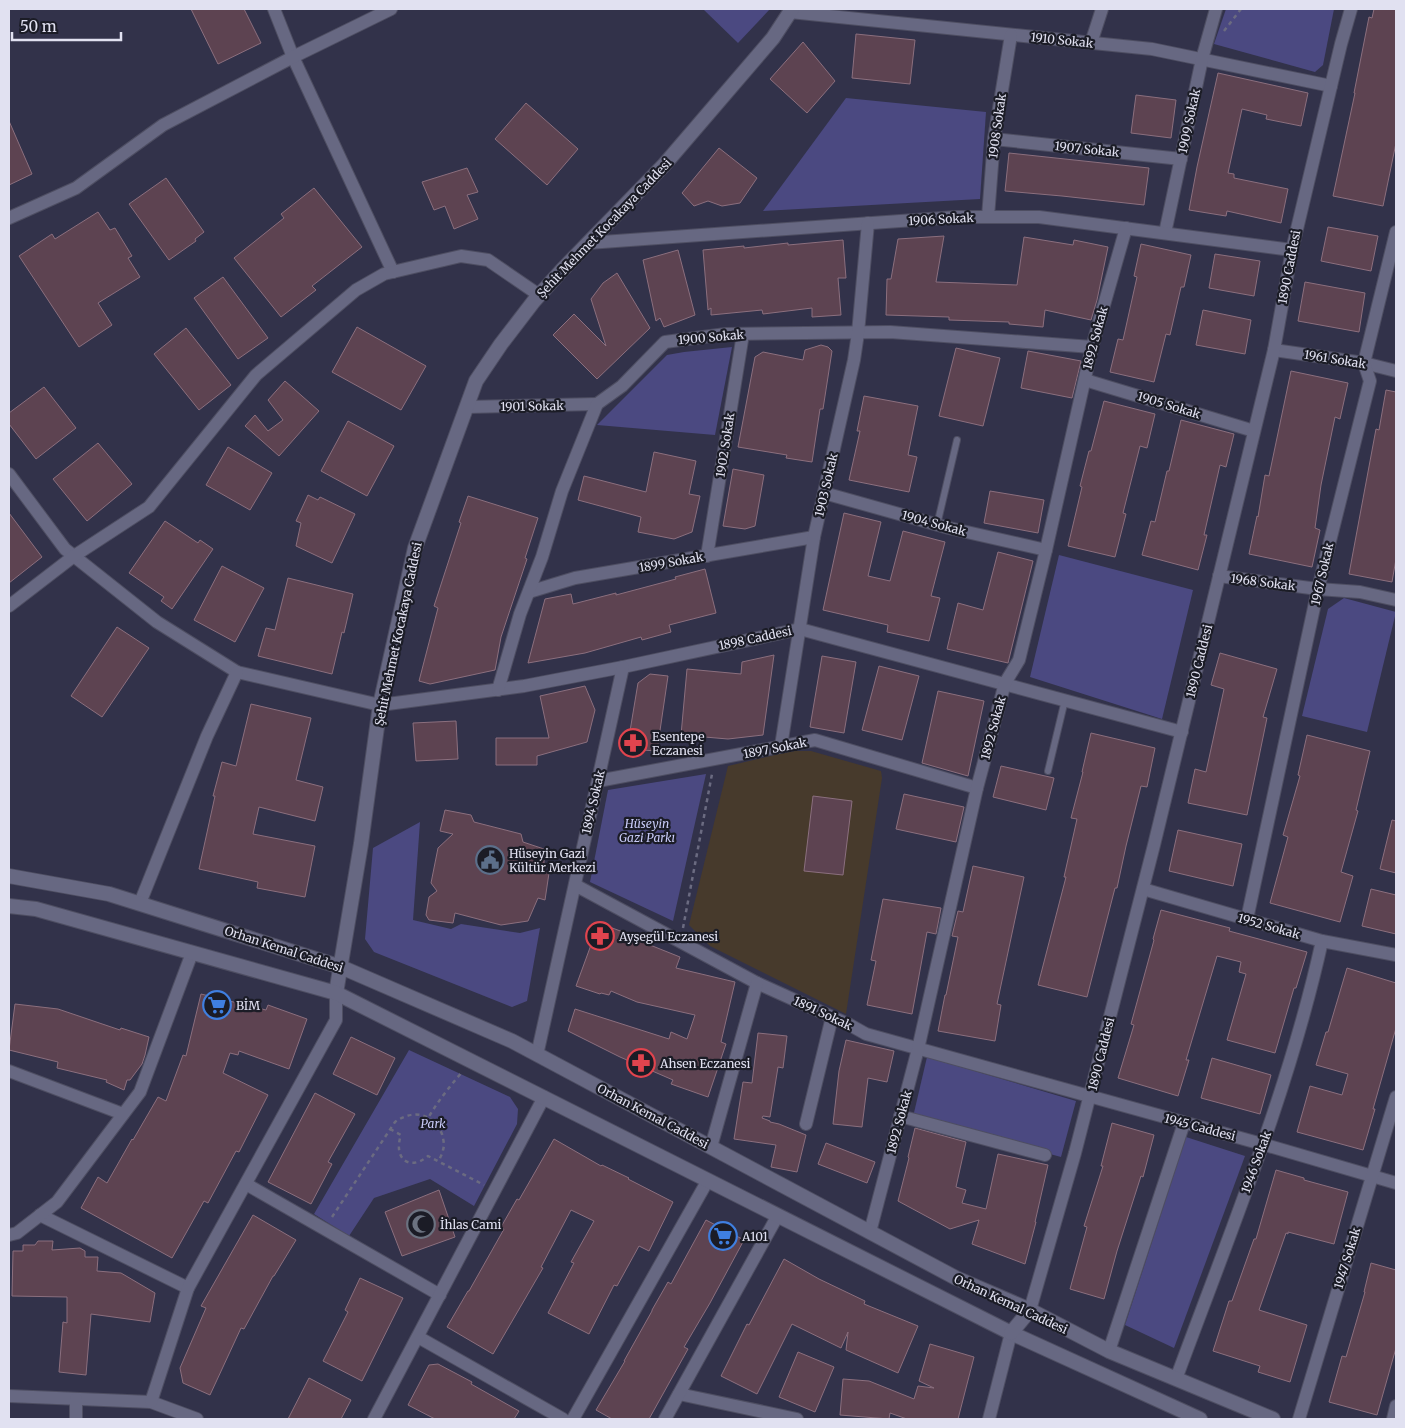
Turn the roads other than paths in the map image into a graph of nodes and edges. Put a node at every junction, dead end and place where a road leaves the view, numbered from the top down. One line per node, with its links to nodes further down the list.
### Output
1 (274, 9): 9 (street)
2 (391, 9): 9 (street)
3 (1102, 9): 8 (street)
4 (1216, 9): 10 (street, 1909 Sokak)
5 (1352, 9): 11 (street, 1890 Caddesi)
6 (791, 10): 7 (street, 1910 Sokak); 20 (main road, Şehit Mehmet Kocakaya Caddesi)
7 (1011, 35): 8 (street, 1910 Sokak); 12 (street, 1908 Sokak)
8 (1091, 43): 10 (street, 1910 Sokak)
9 (293, 57): 15 (street); 22 (street)
10 (1202, 59): 11 (street, 1910 Sokak); 13 (street, 1909 Sokak)
11 (1331, 86): 21 (street, 1890 Caddesi)
12 (994, 139): 13 (street, 1907 Sokak); 14 (street, 1908 Sokak)
13 (1181, 159): 19 (street, 1909 Sokak)
14 (988, 217): 16 (street, 1906 Sokak); 17 (street, 1906 Sokak)
15 (9, 218)
16 (868, 223): 20 (street, 1906 Sokak); 24 (street, 1903 Sokak)
17 (1126, 228): 19 (street, 1906 Sokak); 26 (street, 1892 Sokak)
18 (1396, 232): 28 (street, 1967 Sokak)
19 (1165, 233): 21 (street, 1906 Sokak)
20 (588, 243): 23 (main road, Şehit Mehmet Kocakaya Caddesi)
21 (1292, 250): 27 (street, 1890 Caddesi)
22 (393, 272): 23 (street); 40 (street)
23 (539, 295): 32 (main road, Şehit Mehmet Kocakaya Caddesi)
24 (858, 333): 25 (street, 1900 Sokak); 26 (street, 1900 Sokak); 36 (street, 1903 Sokak)
25 (743, 334): 31 (street, 1900 Sokak); 41 (street, 1902 Sokak)
26 (1092, 347): 30 (street, 1892 Sokak)
27 (1274, 350): 28 (street, 1961 Sokak); 33 (street, 1890 Caddesi)
28 (1364, 362): 29 (street, 1961 Sokak); 43 (street, 1967 Sokak)
29 (1396, 370)
30 (1085, 380): 33 (street, 1905 Sokak); 39 (street, 1892 Sokak)
31 (597, 404): 32 (street, 1901 Sokak); 44 (street)
32 (467, 407): 53 (main road, Şehit Mehmet Kocakaya Caddesi)
33 (1254, 431): 42 (street, 1890 Caddesi)
34 (957, 440): 37 (lane)
35 (9, 474): 40 (street)
36 (824, 493): 37 (street, 1904 Sokak); 38 (street, 1903 Sokak)
37 (937, 525): 39 (street, 1904 Sokak)
38 (814, 537): 41 (street, 1899 Sokak); 47 (street, 1903 Sokak)
39 (1046, 550): 50 (street, 1892 Sokak)
40 (74, 556): 46 (street); 49 (street)
41 (707, 556): 44 (street, 1899 Sokak)
42 (1219, 576): 43 (street, 1968 Sokak); 54 (street, 1890 Caddesi)
43 (1318, 589): 45 (street, 1968 Sokak); 64 (street, 1967 Sokak)
44 (529, 592): 51 (street)
45 (1396, 600)
46 (9, 606)
47 (800, 629): 48 (street, 1898 Caddesi); 50 (street, 1898 Caddesi); 55 (street, 1903 Sokak)
48 (623, 667): 51 (street, 1898 Caddesi); 57 (street, 1894 Sokak)
49 (237, 672): 53 (street); 62 (street)
50 (1005, 683): 52 (street, 1898 Caddesi); 58 (street, 1892 Sokak)
51 (498, 690): 53 (street, 1898 Caddesi)
52 (1065, 700): 54 (street, 1898 Caddesi); 56 (lane)
53 (380, 705): 68 (main road, Şehit Mehmet Kocakaya Caddesi)
54 (1182, 732): 61 (street, 1890 Caddesi)
55 (781, 746): 57 (street, 1897 Sokak); 58 (street, 1897 Sokak)
56 (1048, 771)
57 (598, 781): 60 (street, 1894 Sokak)
58 (977, 788): 72 (street, 1892 Sokak)
59 (9, 876): 62 (main road, Orhan Kemal Caddesi)
60 (574, 885): 69 (street, 1891 Sokak); 73 (street, 1894 Sokak)
61 (1143, 890): 64 (street, 1952 Sokak); 76 (street, 1890 Caddesi)
62 (140, 903): 68 (main road, Orhan Kemal Caddesi)
63 (9, 906): 66 (main road, Orhan Kemal Caddesi)
64 (1247, 919): 65 (street, 1952 Sokak)
65 (1322, 941): 67 (street, 1952 Sokak); 82 (street, 1946 Sokak)
66 (192, 953): 70 (main road, Orhan Kemal Caddesi); 78 (street)
67 (1396, 955)
68 (341, 967): 70 (main road, Şehit Mehmet Kocakaya Caddesi); 73 (main road, Orhan Kemal Caddesi)
69 (757, 982): 71 (street, 1891 Sokak); 83 (street)
70 (336, 993): 75 (main road, Orhan Kemal Caddesi); 88 (street)
71 (832, 1017): 72 (street, 1891 Sokak); 81 (street)
72 (918, 1049): 76 (street, 1891 Sokak); 79 (street, 1892 Sokak)
73 (536, 1055): 83 (main road, Orhan Kemal Caddesi)
74 (9, 1070): 78 (street)
75 (544, 1097): 86 (main road, Orhan Kemal Caddesi); 94 (street)
76 (1090, 1097): 80 (street, 1945 Caddesi); 95 (street, 1890 Caddesi)
77 (1396, 1097): 85 (street, 1947 Sokak)
78 (124, 1114): 89 (street)
79 (900, 1116): 84 (street); 91 (street, 1892 Sokak)
80 (1184, 1123): 82 (street, 1945 Caddesi); 98 (street)
81 (806, 1124)
82 (1262, 1144): 85 (street, 1945 Caddesi); 99 (street, 1946 Sokak)
83 (711, 1147): 91 (main road, Orhan Kemal Caddesi)
84 (1046, 1155)
85 (1372, 1176): 87 (street, 1945 Caddesi); 115 (street, 1947 Sokak)
86 (708, 1180): 90 (main road, Orhan Kemal Caddesi); 109 (street)
87 (1396, 1183)
88 (246, 1184): 93 (street); 94 (street)
89 (40, 1215): 92 (street); 93 (street)
90 (778, 1216): 96 (main road, Orhan Kemal Caddesi); 100 (street)
91 (870, 1232): 95 (main road, Orhan Kemal Caddesi)
92 (9, 1235)
93 (188, 1288): 103 (street)
94 (440, 1295): 97 (street)
95 (1030, 1310): 96 (main road); 98 (main road, Orhan Kemal Caddesi)
96 (1011, 1333): 112 (street); 113 (main road, Orhan Kemal Caddesi)
97 (418, 1337): 107 (street); 108 (street)
98 (1109, 1351): 99 (main road, Orhan Kemal Caddesi)
99 (1176, 1379): 114 (main road, Orhan Kemal Caddesi)
100 (679, 1394): 110 (street); 111 (street)
101 (9, 1396): 102 (street)
102 (76, 1399): 103 (street); 105 (street)
103 (151, 1402): 106 (street)
104 (1396, 1406): 116 (street)
105 (76, 1419)
106 (197, 1419)
107 (374, 1419)
108 (563, 1419)
109 (573, 1419)
110 (665, 1419)
111 (797, 1419)
112 (989, 1419)
113 (1200, 1419)
114 (1273, 1419)
115 (1299, 1419)
116 (1392, 1419)

